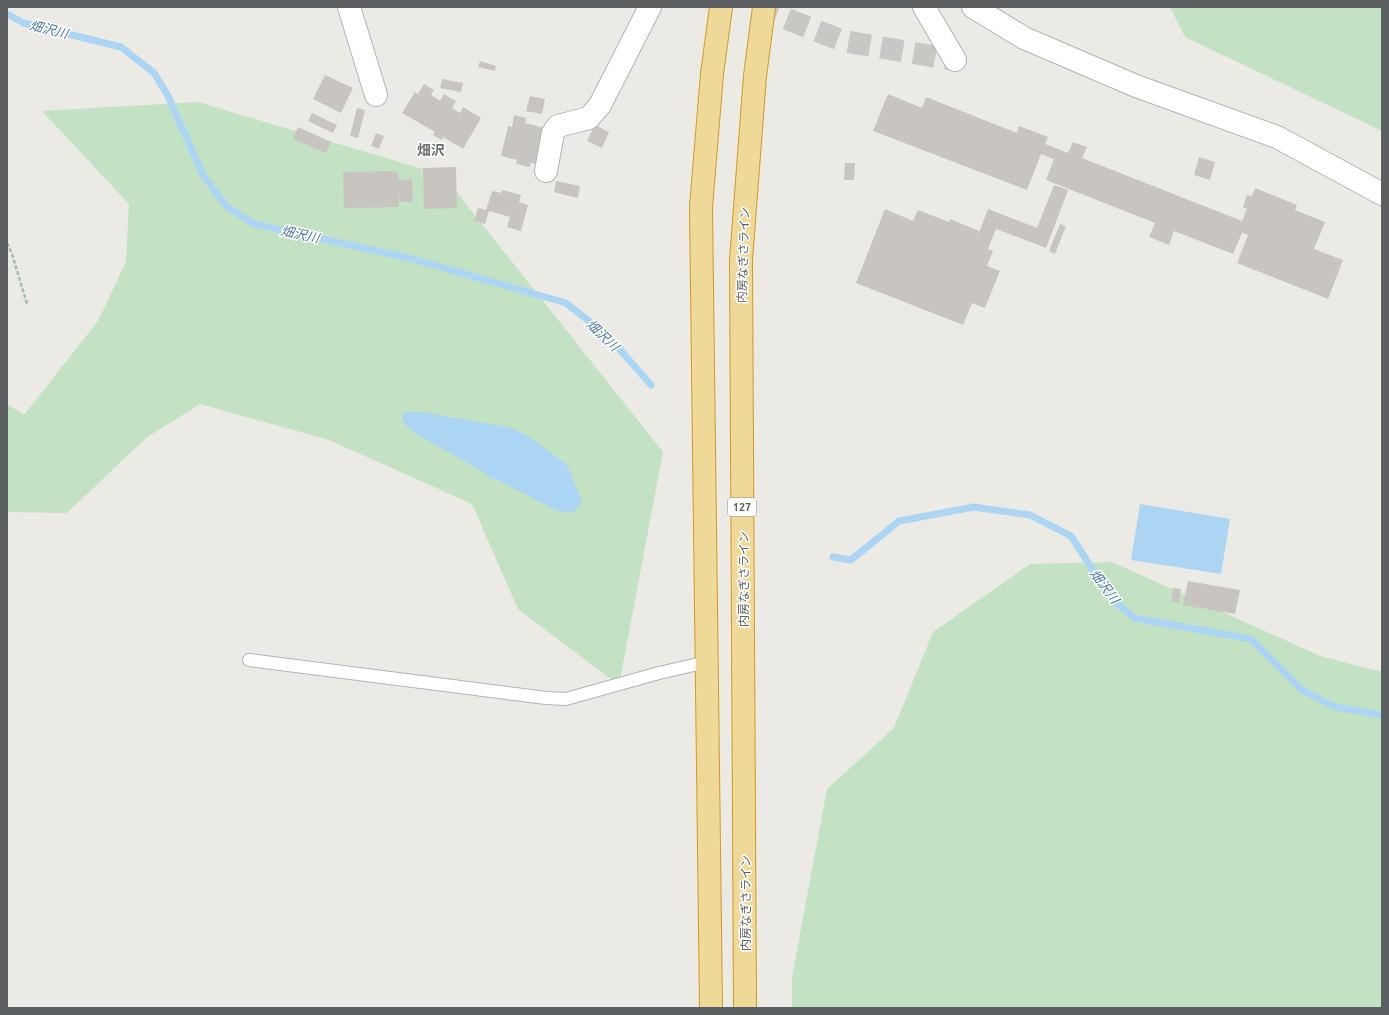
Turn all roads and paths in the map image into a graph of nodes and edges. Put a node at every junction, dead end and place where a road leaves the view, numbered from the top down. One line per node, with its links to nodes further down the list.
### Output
1 (349, 7): 8 (street)
2 (650, 7): 9 (street)
3 (721, 7): 14 (highway)
4 (764, 7): 16 (highway, 内房なぎさライン / 127)
5 (924, 7): 7 (street)
6 (973, 7): 10 (street)
7 (955, 60)
8 (376, 95)
9 (546, 171)
10 (1382, 194)
11 (7, 243): 12 (path)
12 (27, 304)
13 (249, 660): 14 (lane)
14 (707, 662): 15 (highway)
15 (711, 1008)
16 (746, 1008)

